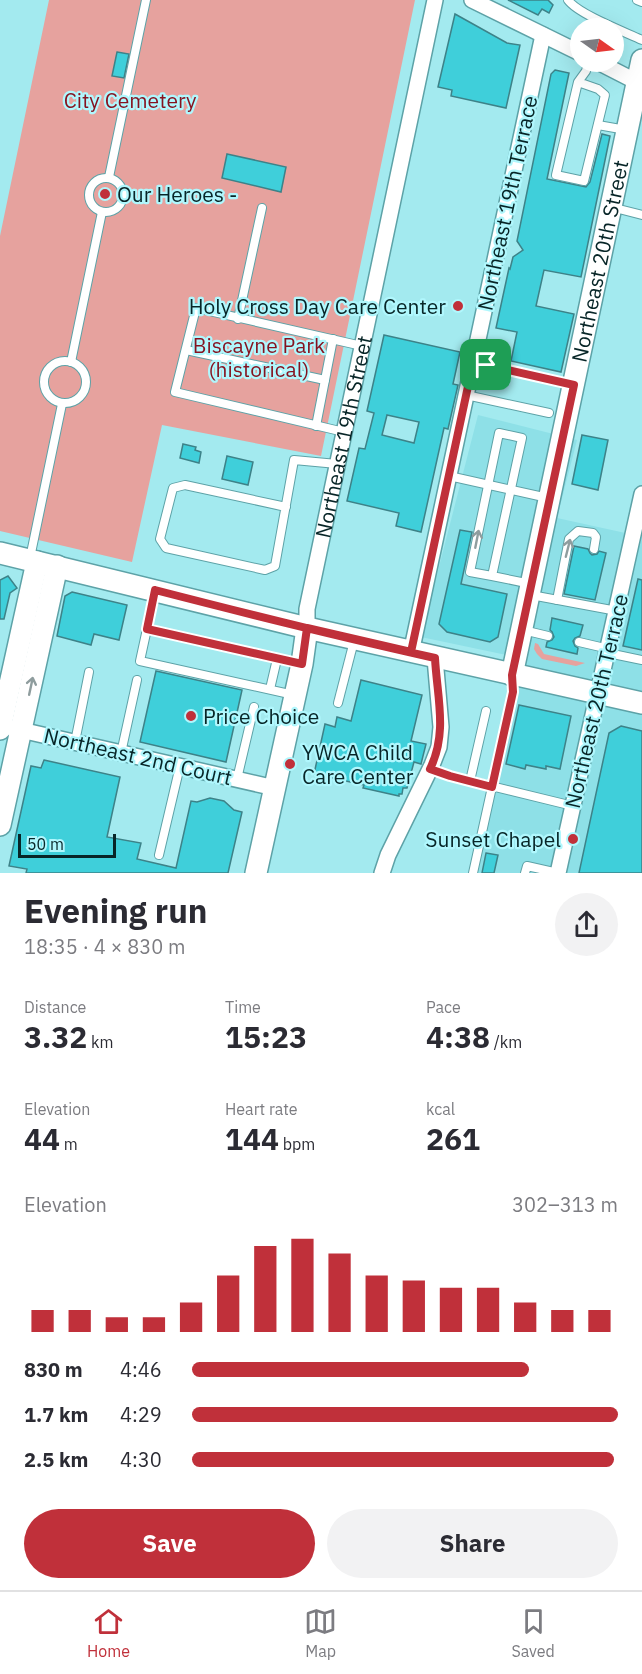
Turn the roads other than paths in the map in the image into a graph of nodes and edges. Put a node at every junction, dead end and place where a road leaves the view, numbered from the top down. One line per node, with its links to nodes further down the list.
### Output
1 (146, 0): 17 (lane)
2 (435, 0): 24 (street, Northeast 19th Street)
3 (472, 0): 7 (street)
4 (568, 0): 8 (lane)
5 (637, 0): 6 (lane)
6 (642, 3)
7 (543, 35): 9 (street); 27 (street, Northeast 19th Terrace)
8 (642, 40)
9 (570, 48)
10 (642, 60): 14 (main road, Northeast 20th Street)
11 (585, 72): 13 (lane)
12 (618, 72): 14 (street)
13 (578, 82): 15 (lane); 15 (lane)
14 (637, 82): 16 (main road, Northeast 20th Street)
15 (598, 125): 16 (lane)
16 (627, 131): 18 (main road, Northeast 20th Street)
17 (109, 177): 20 (lane); 20 (lane)
18 (611, 207): 21 (lane); 29 (main road, Northeast 20th Street)
19 (262, 208): 22 (lane)
20 (102, 212): 26 (lane)
21 (642, 215)
22 (238, 319): 23 (lane); 25 (lane)
23 (333, 339): 24 (lane); 28 (lane)
24 (362, 346): 34 (street, Northeast 19th Street)
25 (186, 350): 28 (lane); 33 (lane)
26 (71, 362): 31 (lane); 31 (lane)
27 (473, 363): 29 (lane); 30 (street, Northeast 19th Terrace)
28 (325, 380): 33 (lane)
29 (574, 385): 40 (main road, Northeast 20th Street)
30 (466, 395): 32 (lane); 36 (street, Northeast 19th Terrace)
31 (62, 404): 44 (lane)
32 (549, 413)
33 (316, 426): 34 (lane)
34 (344, 432): 35 (street, Northeast 19th Street)
35 (337, 464): 41 (lane); 50 (street, Northeast 19th Street)
36 (449, 476): 37 (lane); 57 (street, Northeast 19th Terrace)
37 (488, 484): 38 (lane); 38 (lane); 45 (lane, one-way to 37)
38 (511, 489): 40 (lane); 45 (lane)
39 (642, 494): 49 (street, Northeast 20th Terrace)
40 (550, 498): 46 (main road, Northeast 20th Street)
41 (286, 507): 41 (lane)
42 (594, 549): 48 (lane, one-way to 42)
43 (0, 554): 44 (main road)
44 (41, 563): 47 (main road); 72 (main road)
45 (492, 576): 46 (lane)
46 (531, 589): 48 (lane); 52 (main road, Northeast 20th Street)
47 (155, 590): 50 (main road); 51 (lane)
48 (556, 600): 49 (lane)
49 (617, 611): 56 (street, Northeast 20th Terrace)
50 (307, 628): 54 (main road); 61 (main road, Northeast 19th Street)
51 (147, 629): 58 (lane); 65 (lane)
52 (522, 630): 53 (lane); 63 (main road, Northeast 20th Street)
53 (548, 636)
54 (355, 639): 57 (main road); 69 (lane)
55 (579, 642): 56 (lane)
56 (608, 651): 60 (lane); 66 (street, Northeast 20th Terrace)
57 (411, 652): 59 (main road)
58 (277, 658): 61 (lane); 65 (lane)
59 (435, 658): 63 (main road); 76 (street)
60 (642, 660)
61 (302, 664): 67 (main road, Northeast 19th Street)
62 (89, 672): 73 (lane)
63 (512, 675): 66 (main road); 79 (lane)
64 (137, 680): 74 (lane)
65 (270, 689): 67 (lane)
66 (598, 694): 68 (main road); 81 (street, Northeast 20th Terrace)
67 (296, 695): 80 (main road, Northeast 19th Street)
68 (642, 703)
69 (338, 704)
70 (254, 707): 77 (lane)
71 (486, 711): 78 (lane)
72 (5, 728): 73 (street, Northeast 2nd Court); 82 (main road)
73 (75, 742): 74 (street, Northeast 2nd Court)
74 (121, 753): 75 (street, Northeast 2nd Court)
75 (180, 766): 77 (street, Northeast 2nd Court); 83 (lane)
76 (430, 769): 78 (lane); 85 (street)
77 (237, 779): 80 (street, Northeast 2nd Court)
78 (470, 781): 79 (lane)
79 (492, 787): 81 (lane); 86 (lane)
80 (275, 788): 84 (main road, Northeast 19th Street)
81 (573, 806): 88 (street, Northeast 20th Terrace)
82 (0, 825)
83 (159, 855)
84 (256, 873)
85 (382, 873)
86 (473, 873)
87 (525, 873): 88 (lane)
88 (558, 873)

